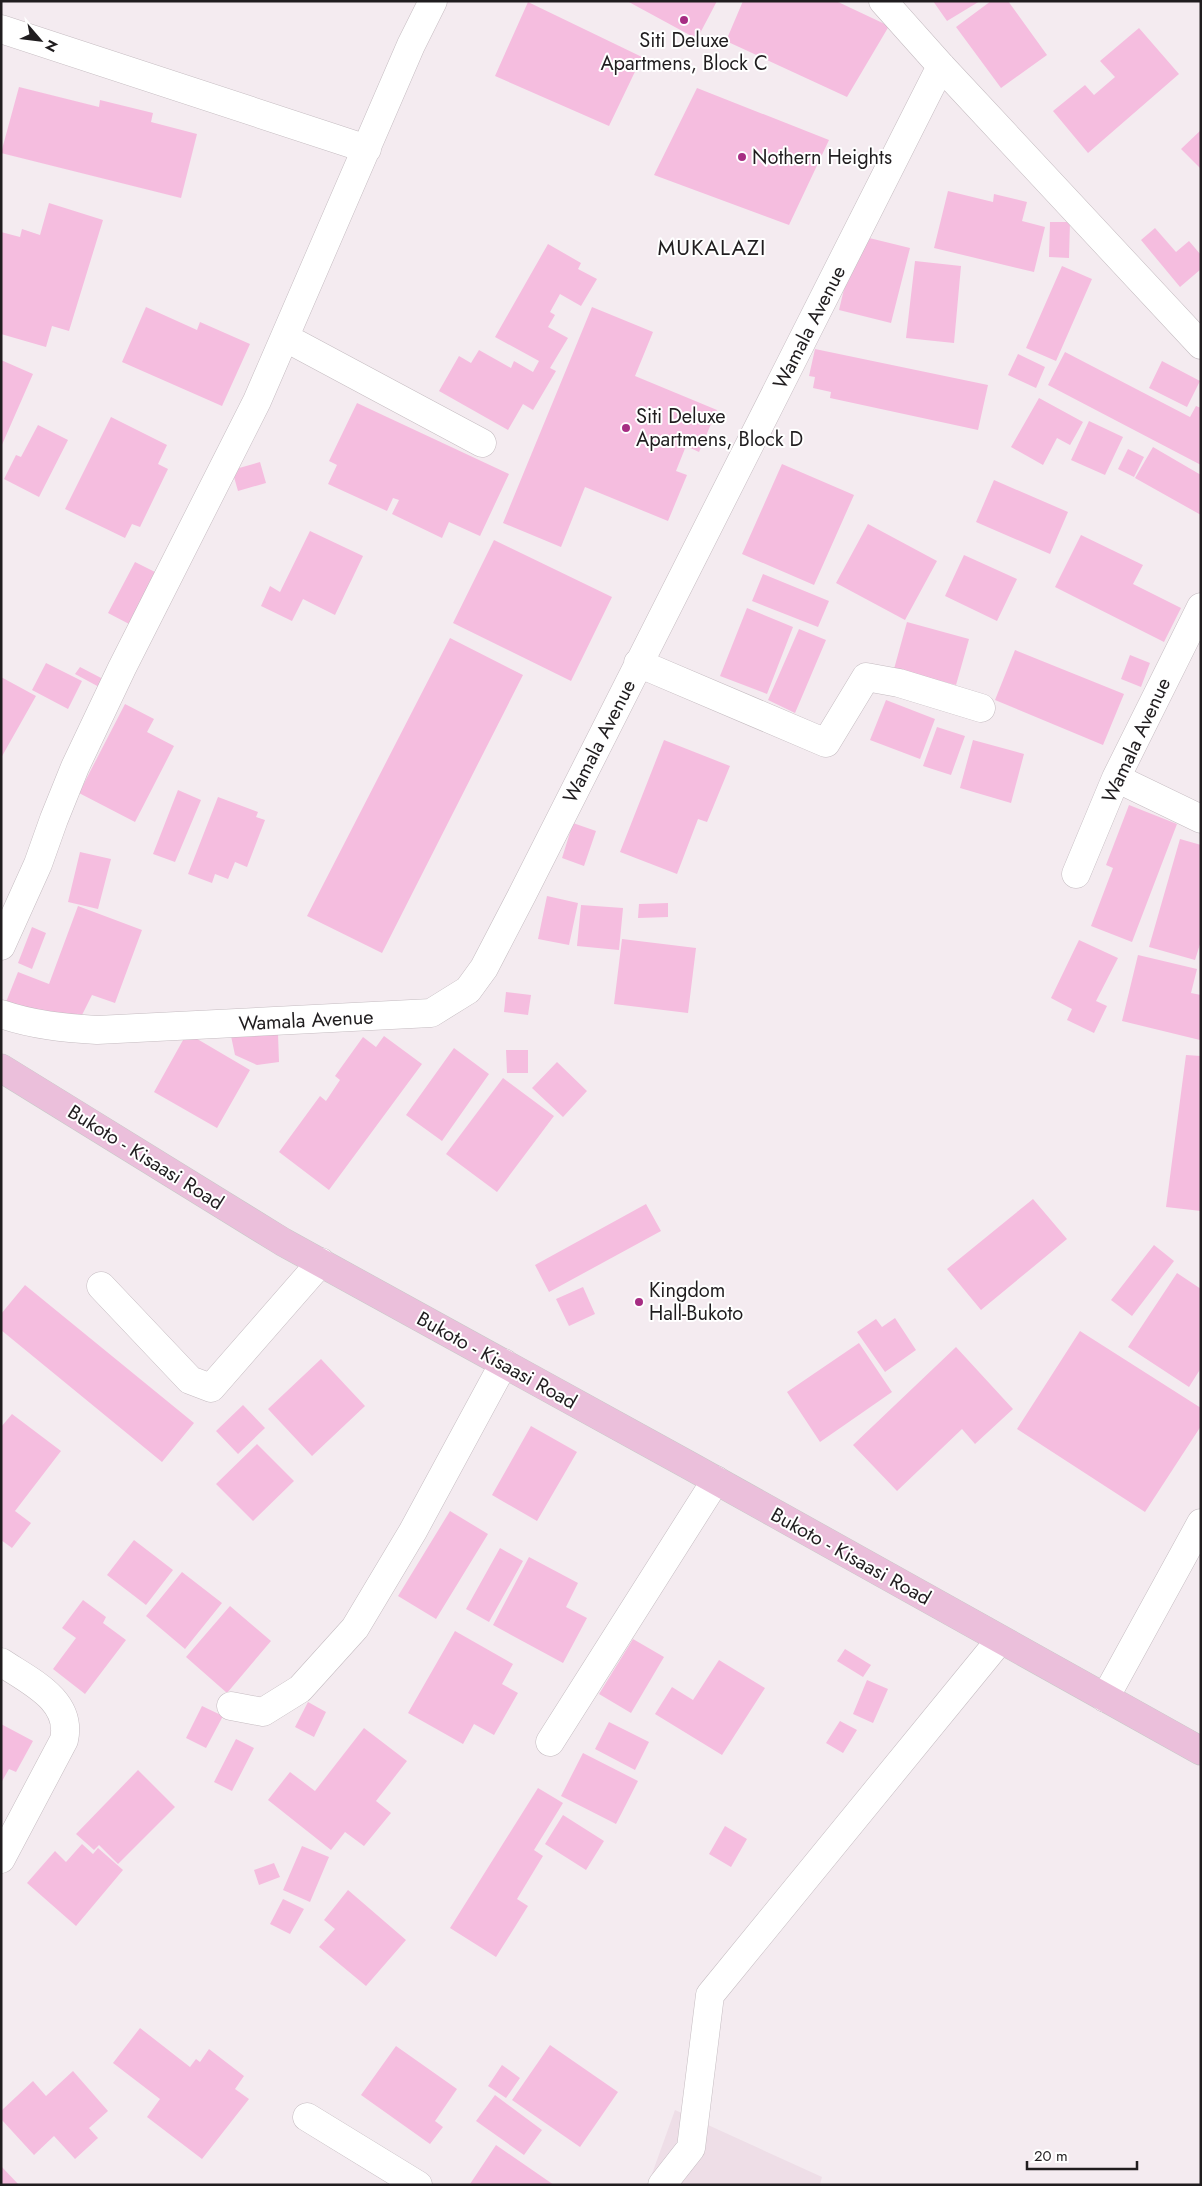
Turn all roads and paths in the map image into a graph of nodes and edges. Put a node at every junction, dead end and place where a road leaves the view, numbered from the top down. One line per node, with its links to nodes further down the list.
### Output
1 (433, 1): 5 (street)
2 (883, 1): 4 (street)
3 (1, 29): 5 (street)
4 (941, 66): 7 (street); 10 (street, Wamala Avenue)
5 (367, 150): 6 (street)
6 (286, 338): 8 (street); 15 (street)
7 (1201, 345)
8 (482, 443)
9 (1201, 607): 12 (street, Wamala Avenue)
10 (638, 662): 11 (street); 16 (street, Wamala Avenue)
11 (982, 708)
12 (1116, 778): 13 (street); 14 (street, Wamala Avenue)
13 (1201, 819)
14 (1076, 874)
15 (1, 946)
16 (1, 1014)
17 (1, 1068): 18 (main road, Bukoto - Kisaasi Road)
18 (320, 1262): 19 (street); 20 (main road, Bukoto - Kisaasi Road)
19 (101, 1286)
20 (504, 1363): 21 (main road, Bukoto - Kisaasi Road); 26 (street)
21 (716, 1480): 23 (main road, Bukoto - Kisaasi Road); 27 (street)
22 (1201, 1523): 25 (street)
23 (1000, 1640): 25 (main road, Bukoto - Kisaasi Road); 32 (street)
24 (1, 1662): 29 (street)
25 (1105, 1698): 28 (main road, Bukoto - Kisaasi Road)
26 (231, 1706)
27 (550, 1742)
28 (1201, 1751)
29 (1, 1859)
30 (307, 2117): 31 (street)
31 (418, 2185)
32 (662, 2185)

